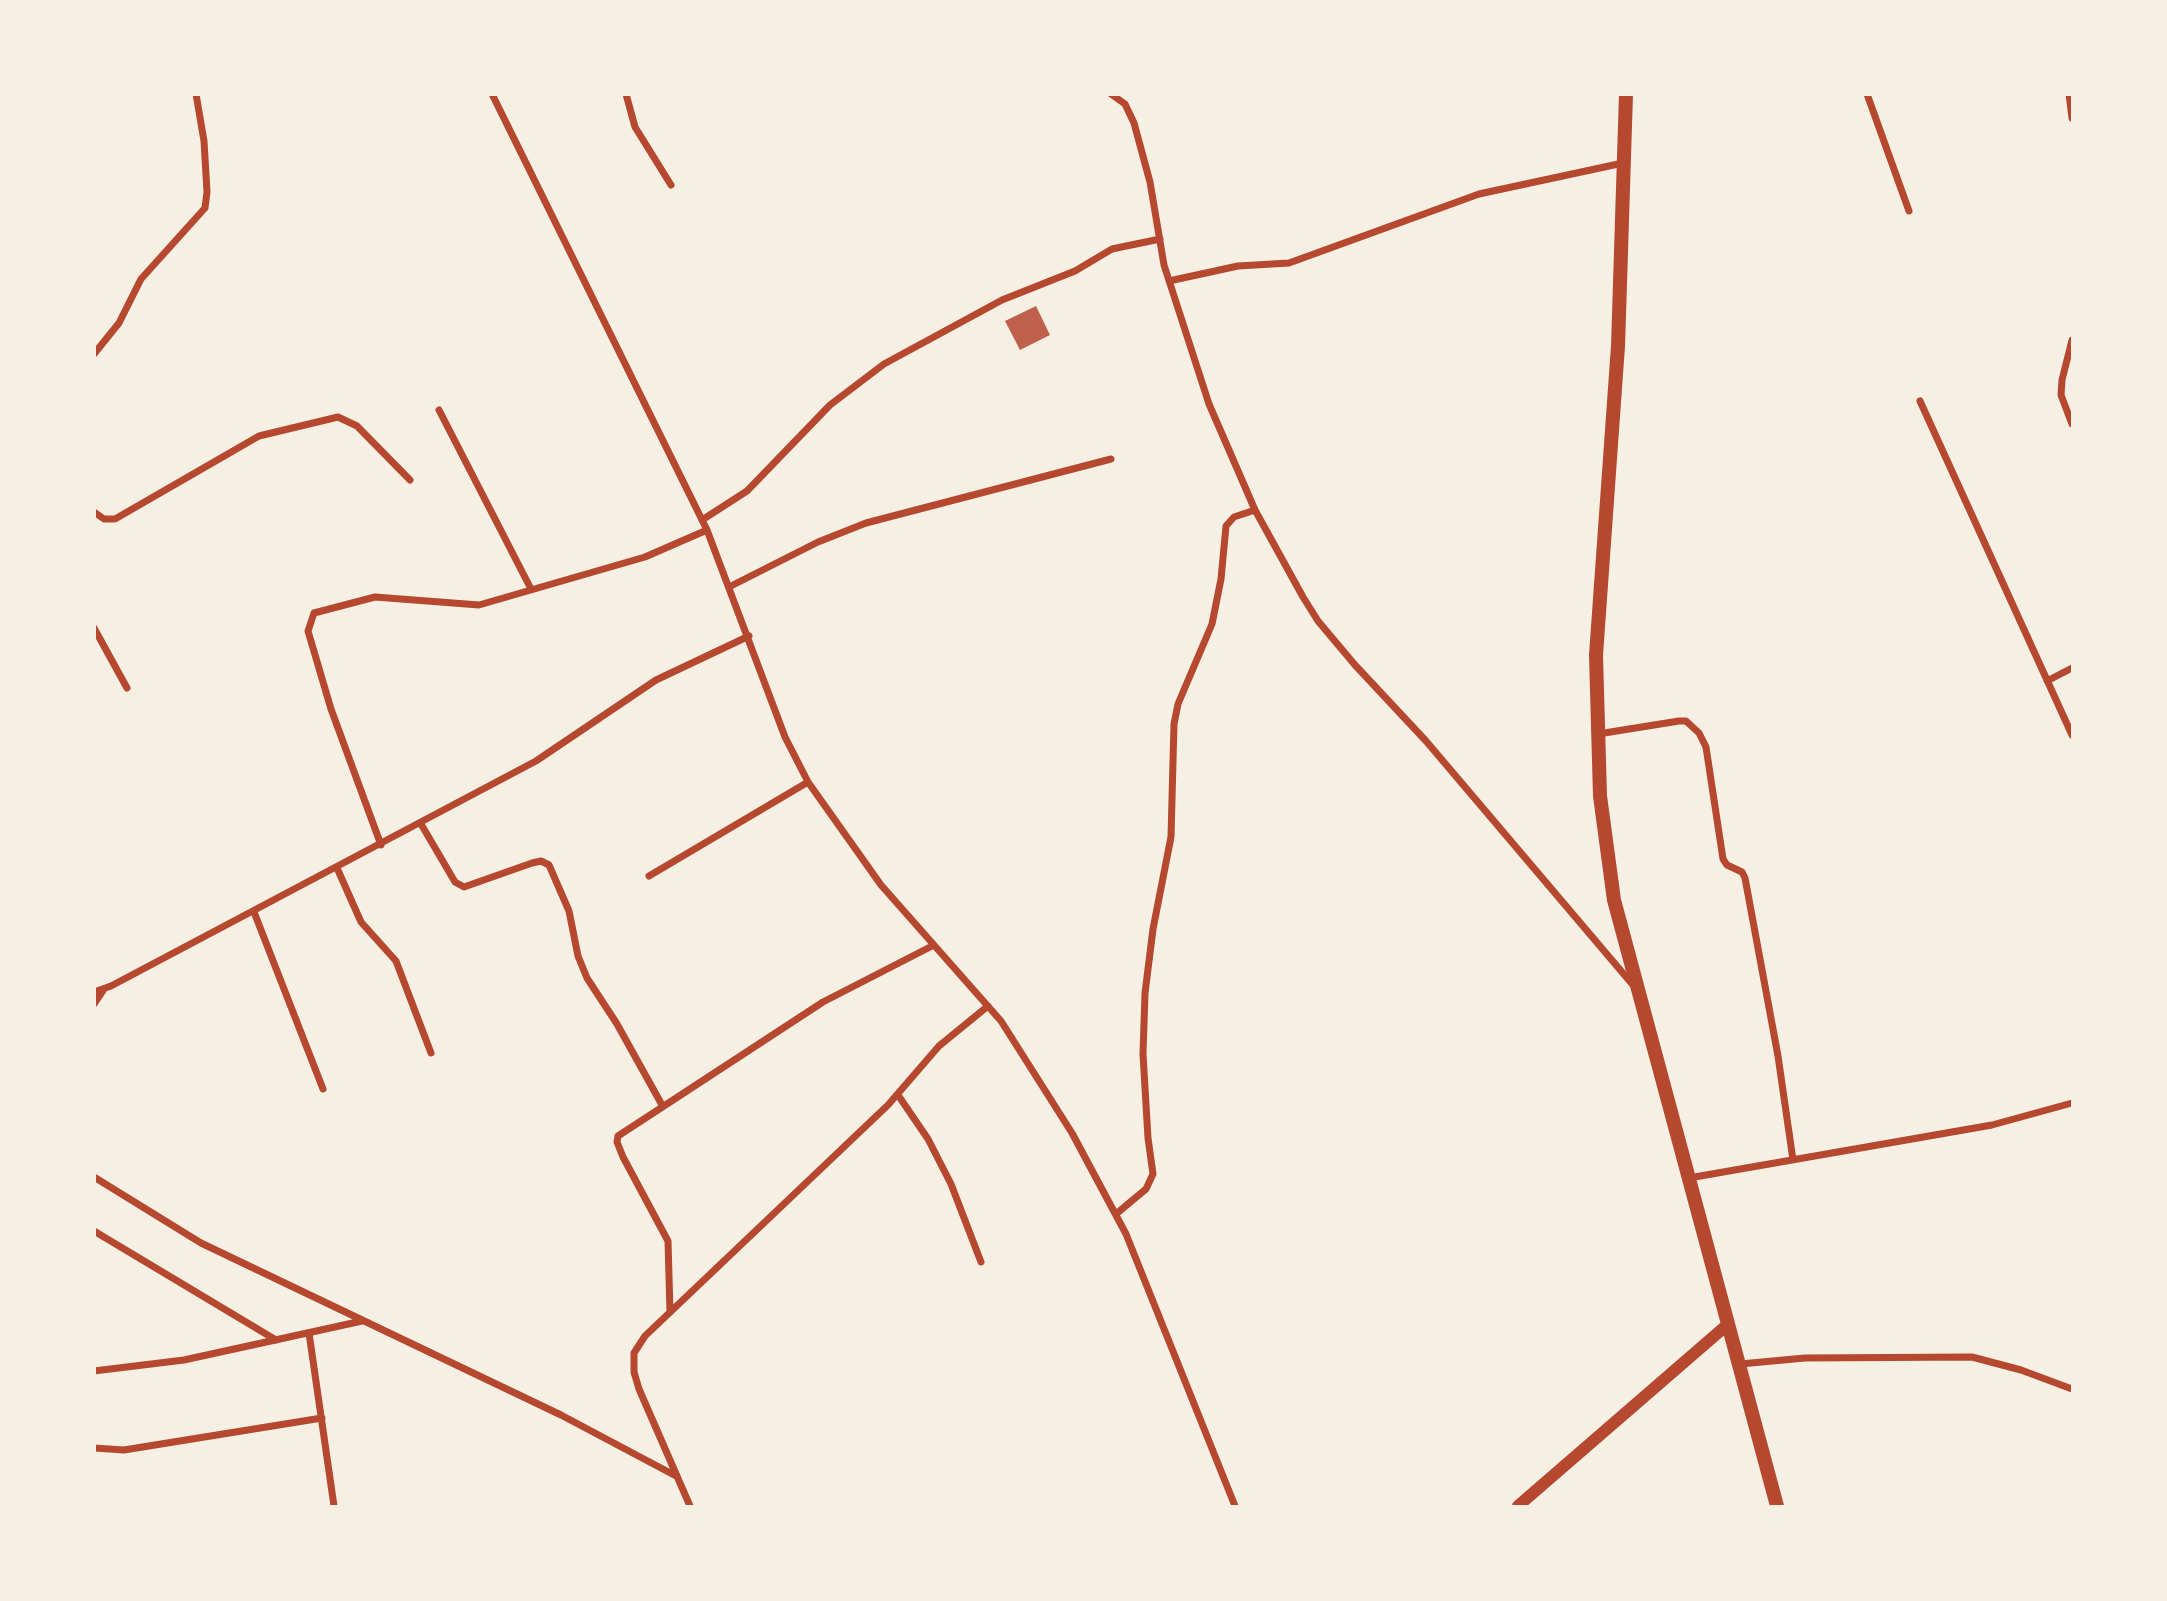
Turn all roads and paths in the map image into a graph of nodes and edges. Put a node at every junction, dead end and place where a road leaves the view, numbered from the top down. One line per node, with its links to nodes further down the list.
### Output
1 (196, 94): 15 (street)
2 (492, 94): 24 (street)
3 (626, 94): 10 (street)
4 (1111, 94): 12 (street)
5 (1867, 94): 11 (street)
6 (2069, 94): 8 (street)
7 (1630, 95): 9 (main road)
8 (2073, 118)
9 (1624, 163): 13 (street); 34 (main road)
10 (671, 185)
11 (1909, 211)
12 (1160, 239): 13 (street); 24 (street)
13 (1169, 281): 21 (street)
14 (2073, 340): 18 (street)
15 (94, 354)
16 (1920, 401): 32 (street)
17 (439, 410): 28 (street)
18 (2073, 424)
19 (1111, 459): 27 (street)
20 (410, 481): 23 (street)
21 (1255, 510): 44 (street); 56 (street)
22 (94, 512): 23 (street)
23 (104, 519): 25 (street)
24 (702, 520): 26 (street)
25 (94, 526)
26 (706, 530): 27 (street); 28 (street)
27 (729, 587): 30 (street)
28 (531, 589): 38 (street)
29 (94, 628): 33 (street)
30 (749, 636): 36 (street); 37 (street)
31 (2073, 668): 32 (street)
32 (2047, 681): 35 (street)
33 (128, 688)
34 (1598, 734): 44 (main road); 53 (street)
35 (2073, 735)
36 (808, 782): 40 (street); 42 (street)
37 (421, 824): 38 (street); 52 (street)
38 (381, 845): 39 (street)
39 (337, 868): 41 (street); 48 (street)
40 (649, 876)
41 (254, 912): 43 (street); 49 (street)
42 (934, 945): 47 (street); 52 (street)
43 (104, 989): 45 (street); 46 (street)
44 (1638, 990): 55 (main road)
45 (94, 992)
46 (94, 1004)
47 (988, 1006): 50 (street); 56 (street)
48 (431, 1053)
49 (323, 1089)
50 (898, 1095): 58 (street); 59 (street)
51 (2073, 1103): 53 (street)
52 (662, 1105): 59 (street)
53 (1793, 1160): 55 (street)
54 (94, 1177): 60 (street)
55 (1689, 1178): 61 (main road)
56 (1116, 1214): 72 (street)
57 (94, 1231): 63 (street)
58 (981, 1262)
59 (670, 1312): 69 (street)
60 (362, 1321): 62 (street); 69 (street)
61 (1727, 1325): 64 (main road); 73 (street)
62 (309, 1332): 63 (street); 67 (street)
63 (276, 1339): 65 (street)
64 (1740, 1364): 66 (street); 74 (main road)
65 (95, 1370)
66 (2073, 1389)
67 (322, 1418): 68 (street); 70 (street)
68 (94, 1448)
69 (676, 1476): 71 (street)
70 (334, 1507)
71 (690, 1507)
72 (1235, 1507)
73 (1518, 1507)
74 (1777, 1507)

